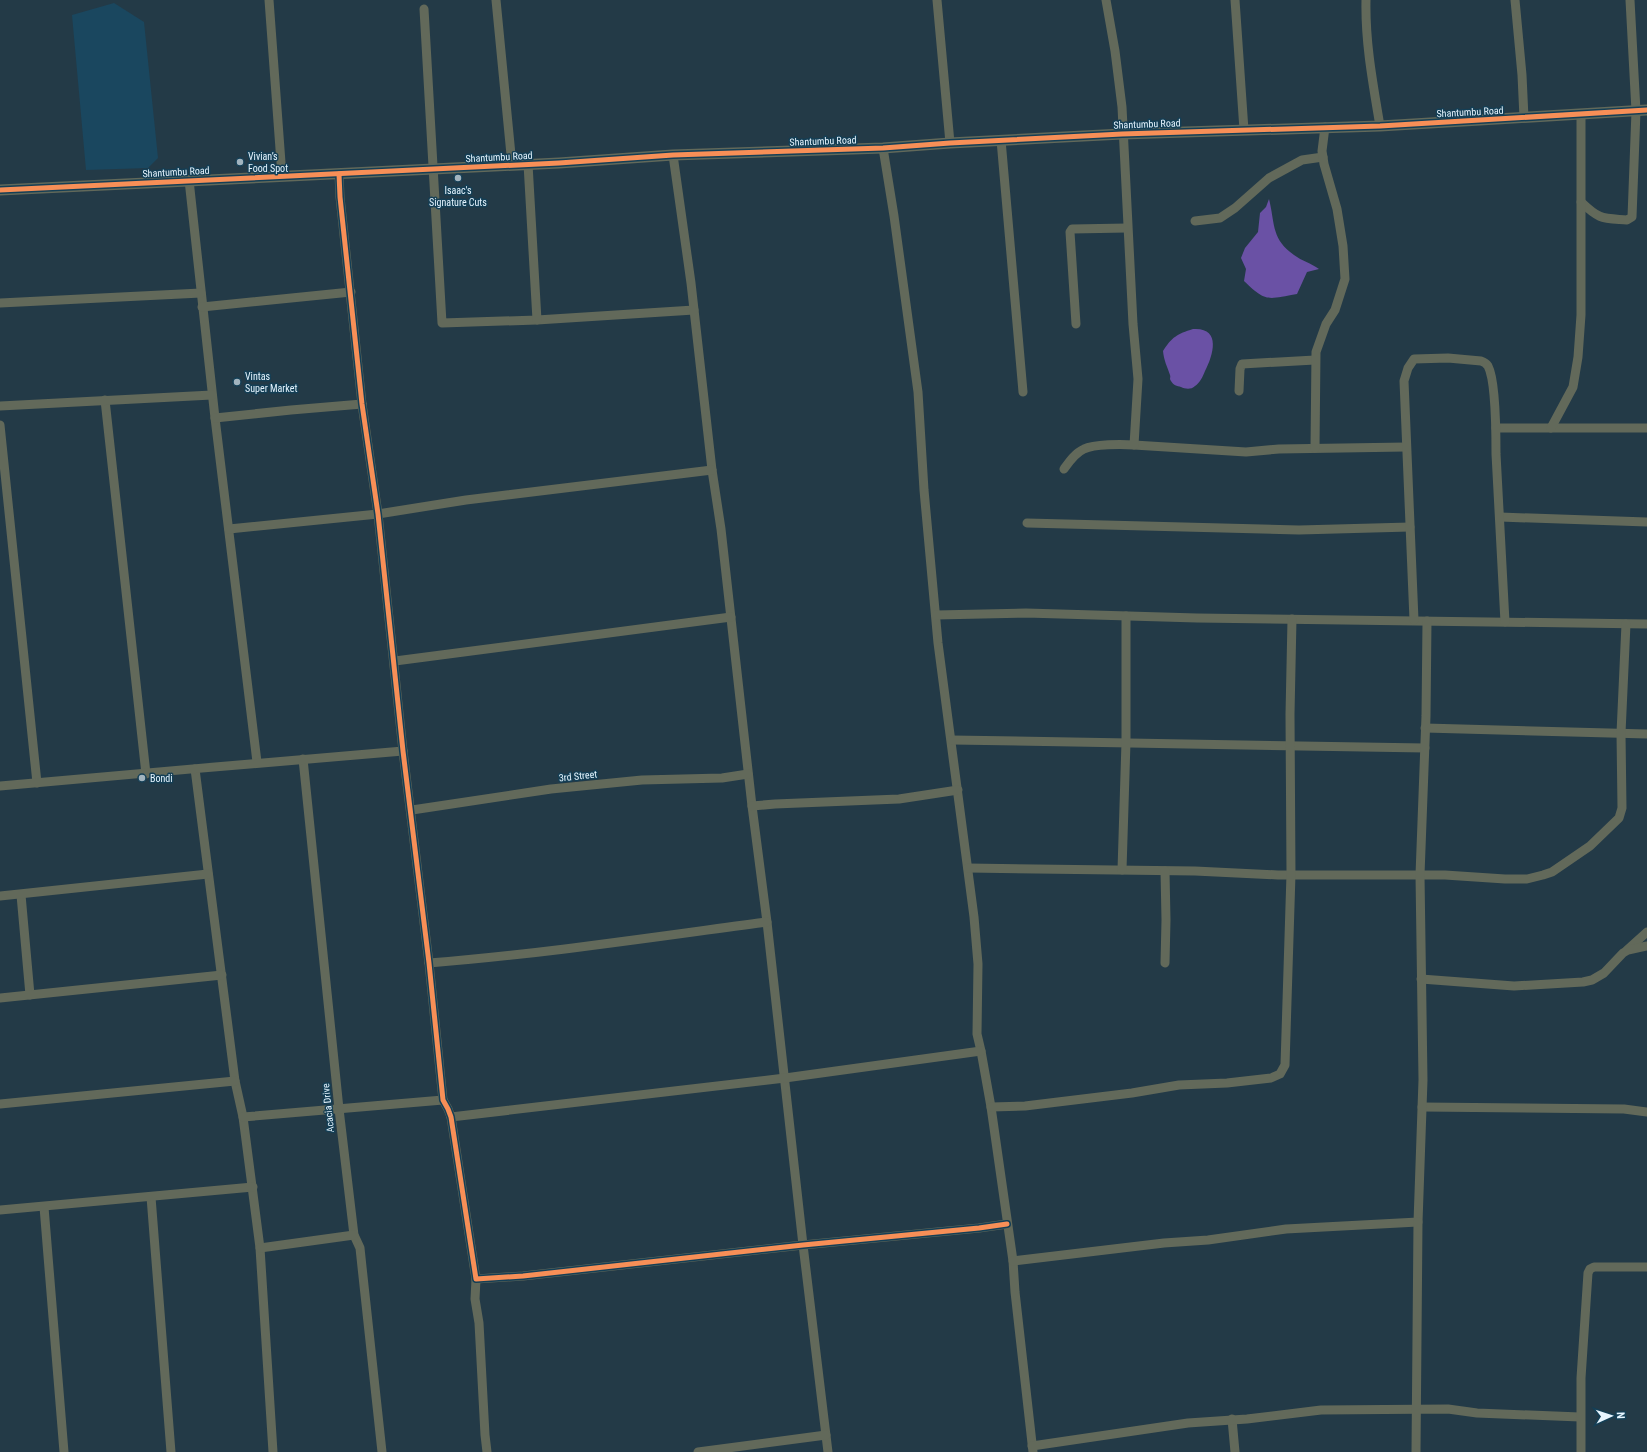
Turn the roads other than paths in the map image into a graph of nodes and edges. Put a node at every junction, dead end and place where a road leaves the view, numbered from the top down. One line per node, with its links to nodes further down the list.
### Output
1 (269, 0): 26 (street)
2 (496, 0): 22 (street)
3 (936, 0): 18 (street)
4 (1106, 0): 16 (street)
5 (1235, 0): 15 (street)
6 (1366, 0): 13 (street)
7 (1515, 0): 12 (street)
8 (1630, 0): 10 (street)
9 (424, 9): 24 (street)
10 (1641, 111): 11 (street, Shantumbu Road); 29 (street)
11 (1581, 114): 12 (street, Shantumbu Road); 29 (street)
12 (1524, 118): 13 (street, Shantumbu Road)
13 (1380, 126): 14 (street, Shantumbu Road)
14 (1325, 127): 15 (street, Shantumbu Road); 21 (street)
15 (1244, 130): 16 (street, Shantumbu Road)
16 (1122, 134): 17 (street, Shantumbu Road); 31 (street)
17 (1001, 140): 18 (street, Shantumbu Road); 41 (street)
18 (950, 143): 19 (street, Shantumbu Road)
19 (883, 148): 20 (street, Shantumbu Road); 62 (street)
20 (673, 154): 23 (street, Shantumbu Road); 36 (street)
21 (1323, 157): 30 (street); 39 (street)
22 (512, 164): 23 (street, Shantumbu Road); 24 (street, Shantumbu Road)
23 (528, 164): 37 (street)
24 (433, 169): 25 (street, Shantumbu Road); 37 (street)
25 (339, 174): 26 (street, Shantumbu Road); 32 (street)
26 (282, 176): 27 (street, Shantumbu Road)
27 (189, 180): 28 (street, Shantumbu Road); 33 (street)
28 (0, 190)
29 (1581, 202): 49 (street)
30 (1195, 221)
31 (1127, 228): 38 (street); 51 (street)
32 (351, 292): 35 (street); 44 (street)
33 (201, 293): 34 (street); 35 (street)
34 (0, 303)
35 (202, 307): 42 (street)
36 (694, 310): 37 (street); 55 (street)
37 (537, 320)
38 (1076, 324)
39 (1315, 360): 40 (street); 53 (street)
40 (1239, 391)
41 (1023, 392)
42 (212, 395): 43 (street); 46 (street)
43 (105, 400): 45 (street); 83 (street)
44 (362, 404): 46 (street); 56 (street)
45 (0, 406)
46 (215, 418): 61 (street)
47 (0, 425): 85 (street)
48 (1496, 428): 49 (street); 52 (street); 57 (street)
49 (1551, 428): 50 (street)
50 (1647, 428)
51 (1134, 445): 53 (street); 54 (street)
52 (1406, 447): 53 (street); 60 (street)
53 (1315, 448)
54 (1064, 469)
55 (712, 470): 56 (street); 64 (street)
56 (378, 514): 61 (street); 71 (street)
57 (1500, 517): 58 (street); 68 (street)
58 (1647, 522)
59 (1027, 523): 60 (street)
60 (1410, 527): 66 (street)
61 (229, 529): 81 (street)
62 (936, 615): 63 (street); 75 (street)
63 (1126, 616): 65 (street); 76 (street)
64 (732, 617): 71 (street); 84 (street)
65 (1292, 619): 66 (street); 77 (street)
66 (1414, 620): 67 (street)
67 (1427, 621): 68 (street); 72 (street)
68 (1505, 622): 69 (street)
69 (1626, 624): 70 (street); 73 (street)
70 (1647, 624)
71 (395, 661): 79 (street)
72 (1425, 728): 73 (street); 78 (street)
73 (1622, 733): 74 (street); 95 (street)
74 (1647, 734)
75 (952, 740): 76 (street); 87 (street)
76 (1126, 742): 77 (street); 91 (street)
77 (1290, 745): 78 (street); 94 (street)
78 (1425, 748): 95 (street)
79 (403, 750): 80 (street); 89 (street)
80 (303, 759): 81 (street); 115 (street, Acacia Drive)
81 (257, 762): 82 (street)
82 (196, 769): 83 (street); 93 (street)
83 (146, 774): 85 (street)
84 (748, 774): 88 (street); 89 (street, 3rd Street)
85 (37, 783): 86 (street)
86 (0, 786)
87 (958, 790): 88 (street); 90 (street)
88 (752, 806): 98 (street)
89 (412, 810): 102 (street)
90 (968, 868): 91 (street); 108 (street)
91 (1122, 870): 92 (street)
92 (1165, 871): 94 (street); 103 (street)
93 (208, 874): 96 (street); 104 (street)
94 (1291, 874): 95 (street); 113 (street)
95 (1420, 875): 105 (street)
96 (21, 895): 97 (street); 106 (street)
97 (0, 896)
98 (767, 922): 102 (street); 109 (street)
99 (1647, 932): 101 (street)
100 (1647, 946): 101 (street)
101 (1623, 953): 105 (street)
102 (429, 963): 111 (street)
103 (1165, 963)
104 (222, 975): 106 (street); 110 (street)
105 (1421, 979): 114 (street)
106 (30, 995): 107 (street)
107 (0, 998)
108 (981, 1050): 109 (street); 113 (street)
109 (785, 1078): 118 (street); 126 (street)
110 (235, 1081): 112 (street); 117 (street)
111 (443, 1100): 115 (street); 118 (street)
112 (0, 1104)
113 (991, 1107): 124 (street)
114 (1422, 1107): 116 (street); 123 (street)
115 (339, 1109): 117 (street); 125 (street, Acacia Drive)
116 (1647, 1112)
117 (243, 1117): 119 (street)
118 (451, 1117): 130 (street)
119 (253, 1187): 120 (street); 127 (street)
120 (151, 1197): 121 (street); 137 (street)
121 (44, 1207): 122 (street); 136 (street)
122 (0, 1210)
123 (1418, 1222): 128 (street); 131 (street)
124 (1007, 1224): 126 (street); 128 (street)
125 (354, 1235): 127 (street); 139 (street, Acacia Drive)
126 (803, 1244): 130 (street); 134 (street)
127 (260, 1248): 138 (street)
128 (1013, 1261): 135 (street)
129 (1647, 1267): 132 (street)
130 (476, 1279): 140 (street)
131 (1416, 1408): 132 (street); 133 (street); 144 (street)
132 (1580, 1417): 145 (street)
133 (1232, 1420): 135 (street); 143 (street)
134 (826, 1435): 141 (street); 142 (street)
135 (1032, 1449)
136 (64, 1452)
137 (171, 1452)
138 (273, 1452)
139 (382, 1452)
140 (487, 1452)
141 (698, 1452)
142 (828, 1452)
143 (1235, 1452)
144 (1416, 1452)
145 (1581, 1452)

